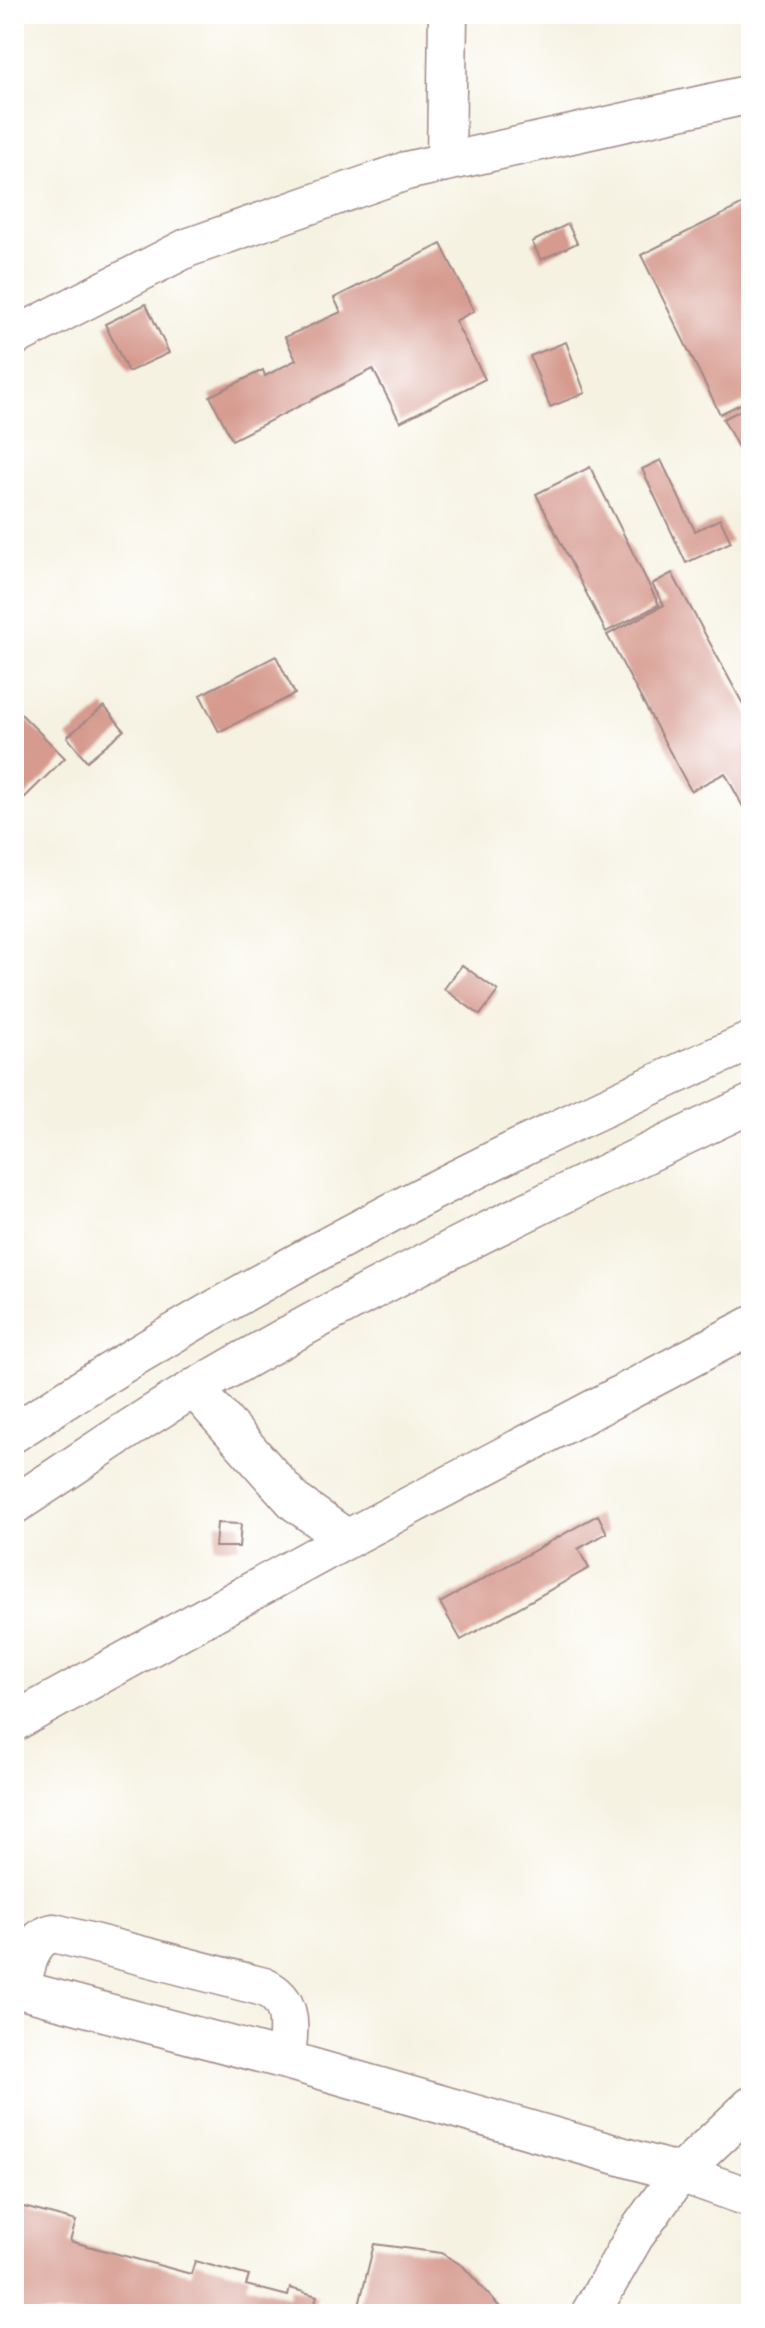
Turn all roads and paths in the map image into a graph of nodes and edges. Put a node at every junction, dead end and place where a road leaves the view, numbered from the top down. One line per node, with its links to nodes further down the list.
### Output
1 (448, 14): 3 (street)
2 (751, 94): 3 (street)
3 (446, 162): 4 (street)
4 (14, 337)
5 (751, 1041): 9 (street)
6 (751, 1104): 8 (street)
7 (751, 1326): 11 (street)
8 (194, 1388): 10 (street); 11 (street)
9 (14, 1433)
10 (14, 1505)
11 (347, 1539): 12 (street)
12 (14, 1722)
13 (17, 1989): 14 (street); 14 (street)
14 (286, 2060): 16 (street)
15 (751, 2106): 16 (street)
16 (680, 2173): 17 (street); 18 (street)
17 (751, 2198)
18 (590, 2314)

